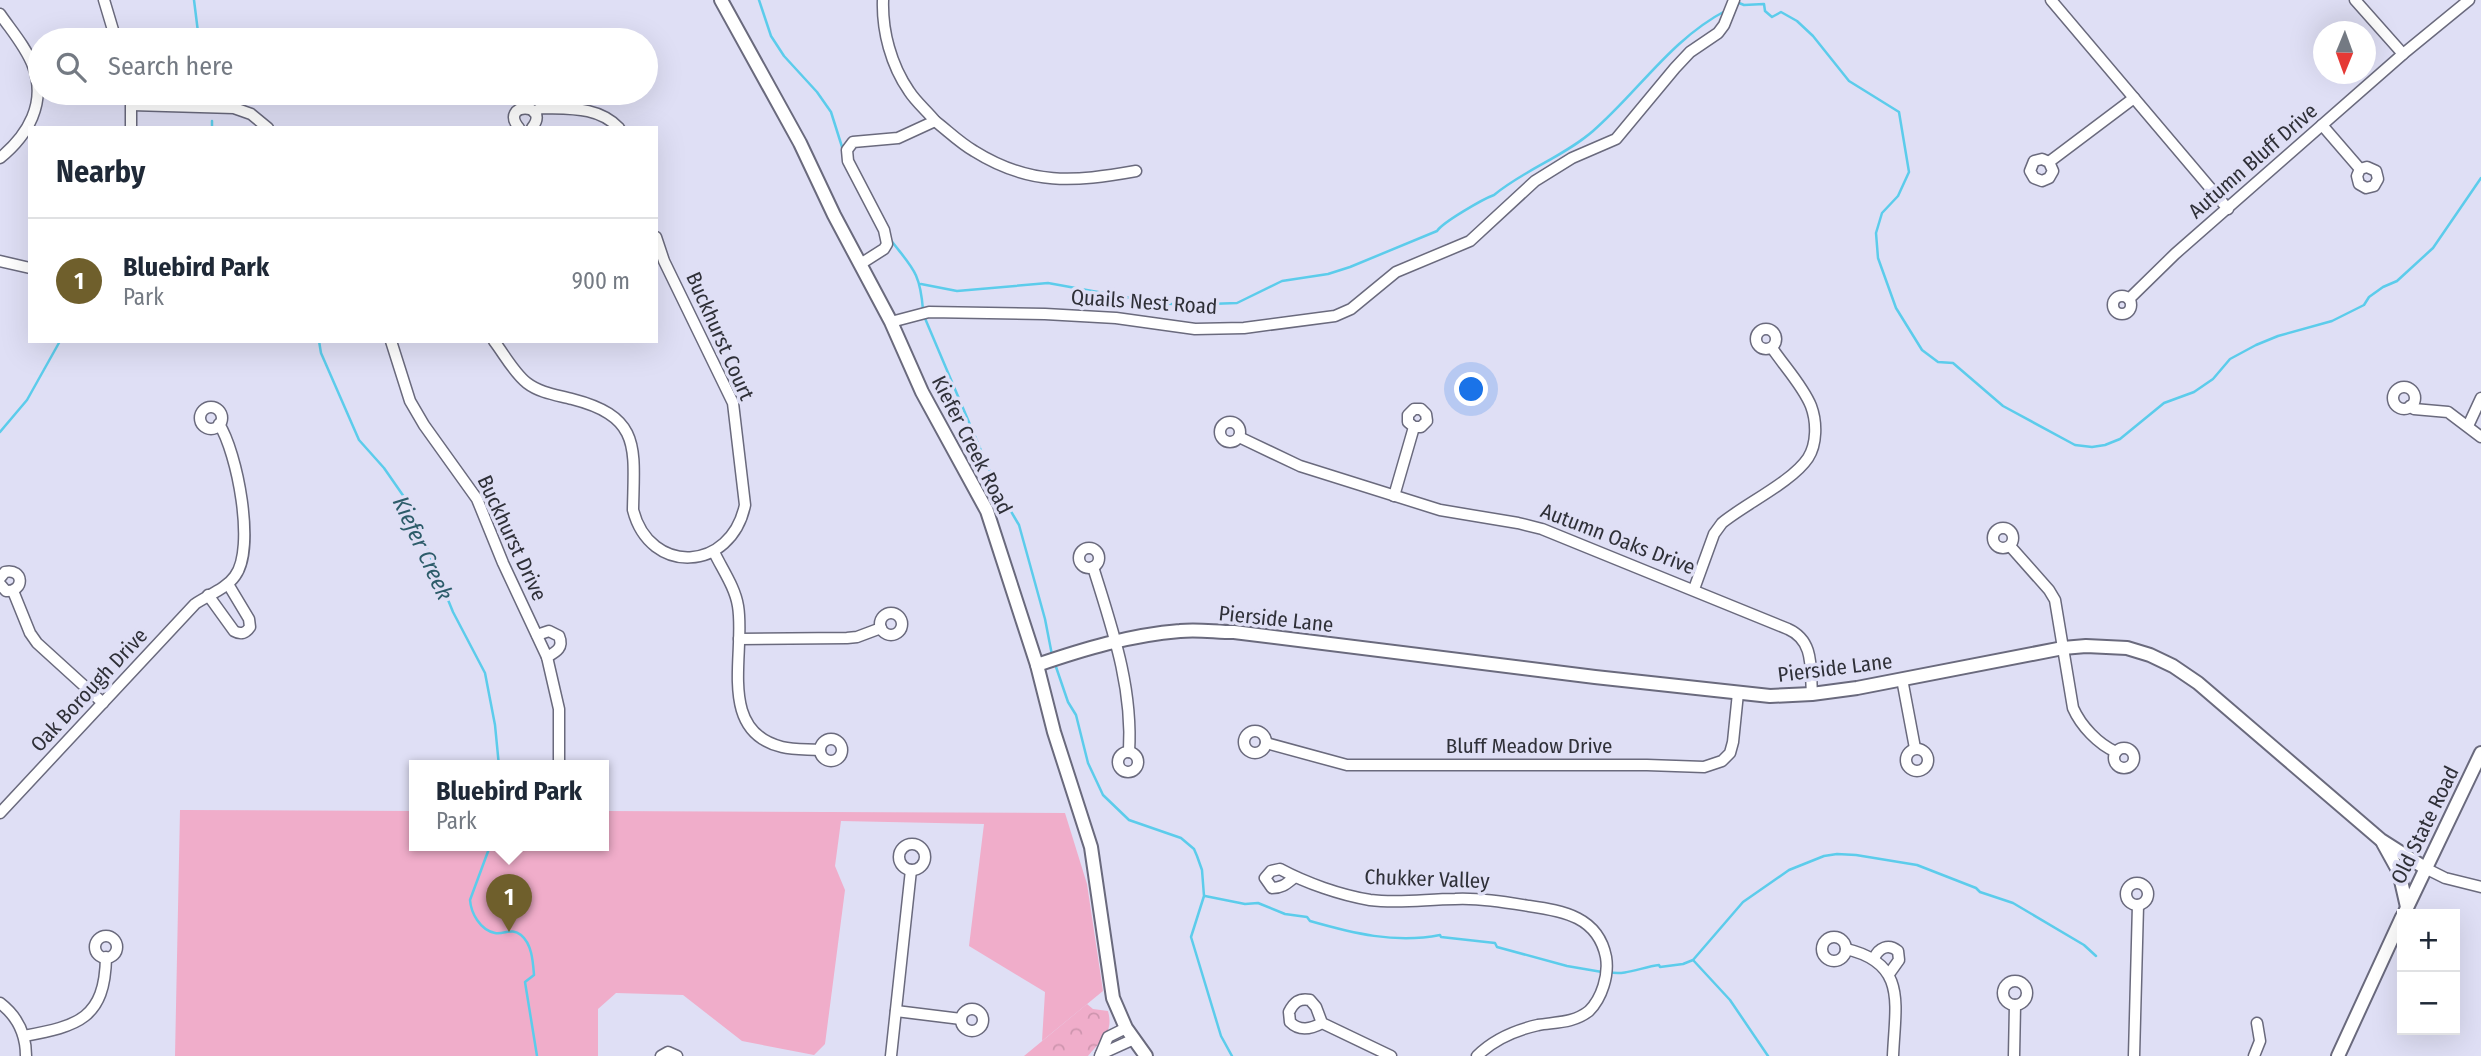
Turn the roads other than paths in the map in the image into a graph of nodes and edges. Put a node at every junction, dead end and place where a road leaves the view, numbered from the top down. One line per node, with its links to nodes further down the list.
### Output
1 (104, 0): 9 (street)
2 (721, 0): 32 (street, Kiefer Creek Road)
3 (883, 0): 16 (street)
4 (1734, 0): 35 (street, Quails Nest Road)
5 (2052, 0): 12 (street)
6 (2355, 0): 10 (street)
7 (2469, 0): 10 (street, Autumn Bluff Drive)
8 (0, 14): 11 (street)
9 (112, 28)
10 (2403, 54): 17 (street, Autumn Bluff Drive)
11 (28, 55)
12 (2134, 98): 26 (street); 29 (street)
13 (36, 105): 18 (street)
14 (132, 105): 19 (street); 20 (street)
15 (534, 112): 21 (street); 22 (street); 23 (street)
16 (935, 121): 28 (street); 32 (street)
17 (2322, 125): 27 (street); 29 (street, Autumn Bluff Drive)
18 (29, 126)
19 (131, 126)
20 (266, 126)
21 (518, 126)
22 (533, 126)
23 (617, 126)
24 (28, 128): 25 (street)
25 (0, 158)
26 (2049, 162)
27 (2360, 169)
28 (1136, 171)
29 (2228, 209): 34 (street, Autumn Bluff Drive)
30 (658, 243): 48 (street, Buckhurst Court)
31 (0, 262): 33 (street)
32 (862, 263): 35 (street, Kiefer Creek Road)
33 (28, 268)
34 (2129, 299)
35 (891, 322): 62 (street, Kiefer Creek Road)
36 (392, 343): 57 (street, Buckhurst Drive)
37 (496, 343): 48 (street)
38 (1772, 348): 53 (street)
39 (2481, 398): 42 (street)
40 (2410, 406): 42 (street)
41 (219, 424): 52 (street)
42 (2468, 426): 45 (street)
43 (1414, 427): 46 (street)
44 (1239, 437): 46 (street, Autumn Oaks Drive)
45 (2481, 437)
46 (1394, 496): 53 (street, Autumn Oaks Drive)
47 (2010, 546): 60 (street)
48 (714, 552): 58 (street)
49 (1093, 567): 59 (street)
50 (0, 578): 54 (street)
51 (0, 584): 54 (street)
52 (228, 584): 55 (street, Oak Borough Drive); 55 (street)
53 (1694, 589): 65 (street, Autumn Oaks Drive)
54 (13, 591): 66 (street)
55 (208, 595): 66 (street, Oak Borough Drive)
56 (881, 628): 58 (street)
57 (537, 635): 61 (street, Buckhurst Drive); 61 (street)
58 (739, 639): 69 (street)
59 (1116, 641): 62 (street, Pierside Lane); 64 (street, Pierside Lane); 70 (street)
60 (2063, 648): 63 (street, Pierside Lane); 71 (street); 75 (street, Pierside Lane)
61 (547, 657): 73 (street, Buckhurst Drive)
62 (1037, 665): 94 (street, Kiefer Creek Road)
63 (1902, 679): 65 (street, Pierside Lane); 68 (street)
64 (1738, 693): 65 (street, Pierside Lane); 67 (street, Bluff Meadow Drive)
65 (1812, 694)
66 (103, 703): 74 (street, Oak Borough Drive)
67 (1266, 743)
68 (1915, 748)
69 (820, 750)
70 (1129, 752)
71 (2116, 752)
72 (2481, 753): 76 (street, Old State Road)
73 (559, 760)
74 (0, 813)
75 (2381, 840): 76 (street, Pierside Lane); 81 (street)
76 (2425, 868): 79 (street, Pierside Lane); 82 (street, Old State Road)
77 (911, 870): 90 (street)
78 (1295, 877): 104 (street, Chukker Valley)
79 (2481, 887)
80 (2138, 905): 107 (street)
81 (2404, 909)
82 (2406, 909)
83 (2397, 928): 109 (street, Old State Road)
84 (1846, 949): 86 (street)
85 (106, 957): 95 (street)
86 (1874, 958): 87 (street); 87 (street)
87 (1889, 974): 105 (street)
88 (0, 1003): 95 (street)
89 (2015, 1005): 106 (street)
90 (896, 1011): 91 (street); 101 (street)
91 (961, 1018)
92 (1322, 1023): 103 (street)
93 (2257, 1023): 108 (street)
94 (1126, 1028): 96 (street, Kiefer Creek Road); 97 (street)
95 (24, 1036): 98 (street)
96 (1134, 1039): 97 (street); 102 (street, Kiefer Creek Road)
97 (1100, 1055)
98 (26, 1056)
99 (662, 1056): 100 (street)
100 (677, 1056)
101 (891, 1056)
102 (1146, 1056)
103 (1391, 1056)
104 (1478, 1056)
105 (1893, 1056)
106 (2014, 1056)
107 (2134, 1056)
108 (2254, 1056)
109 (2338, 1056)

